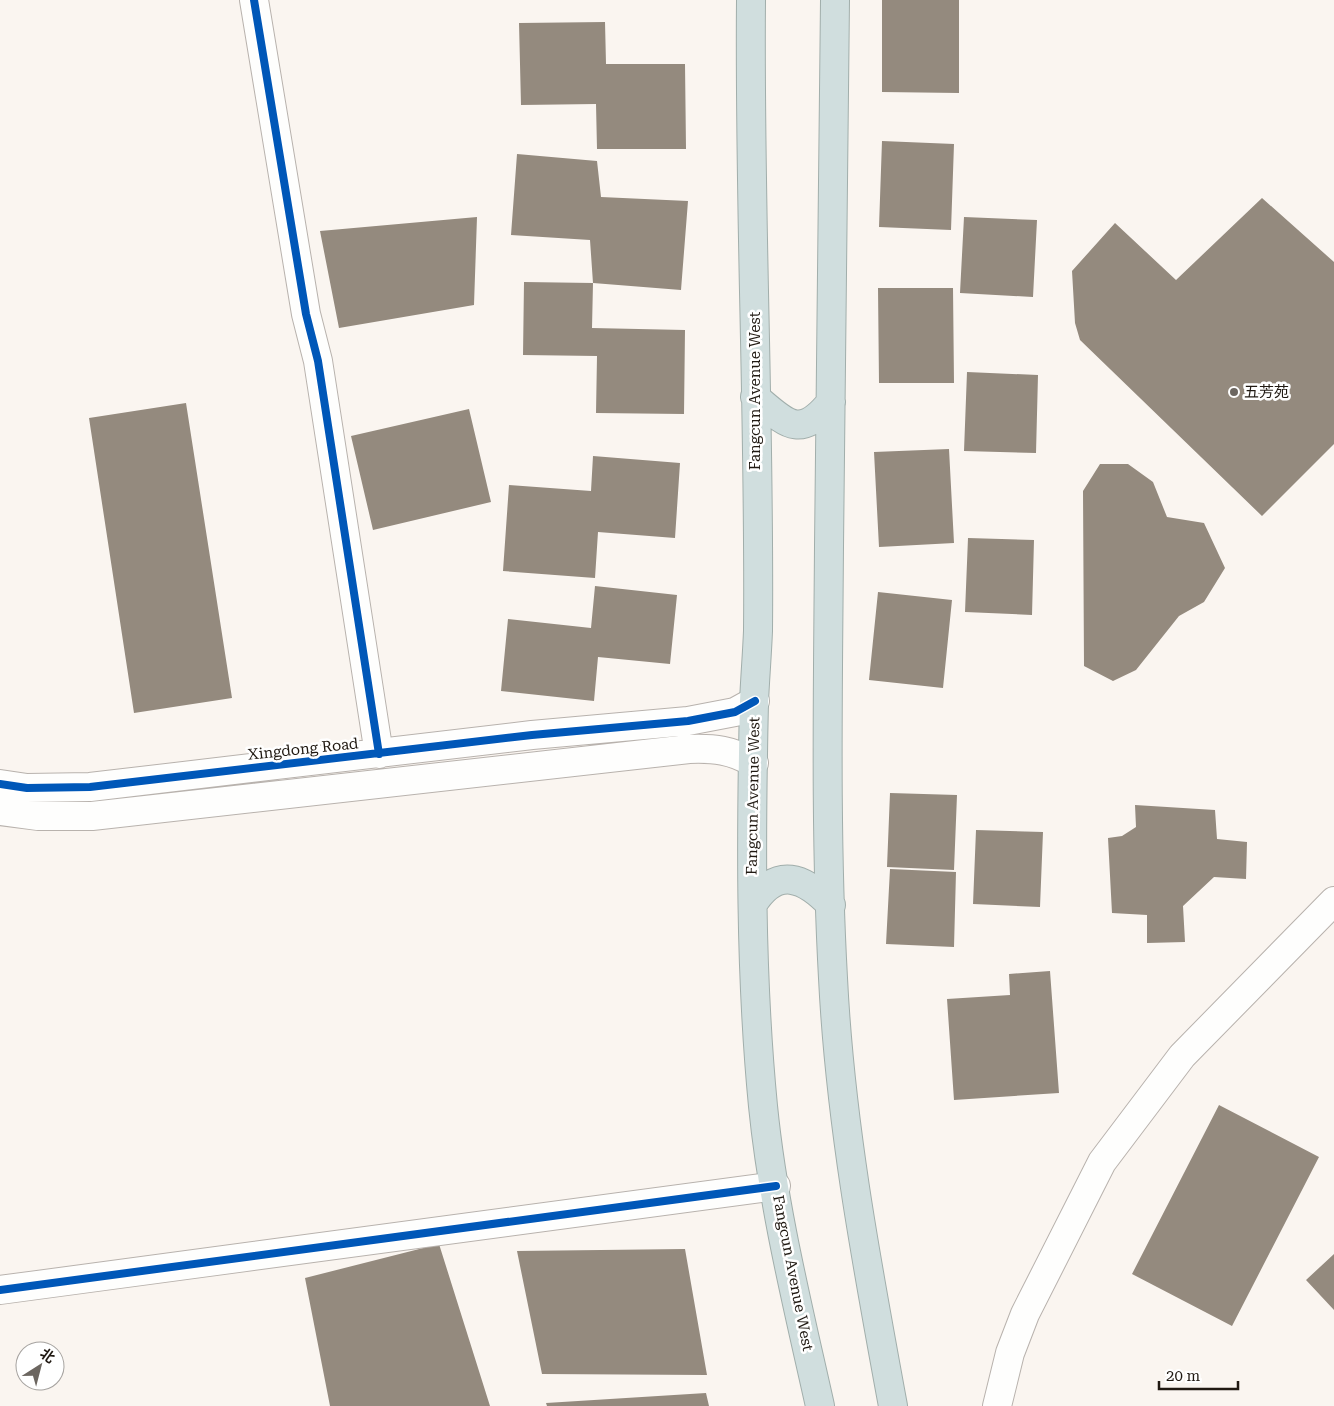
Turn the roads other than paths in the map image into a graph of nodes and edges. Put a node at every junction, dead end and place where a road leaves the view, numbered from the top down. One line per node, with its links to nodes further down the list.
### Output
1 (254, 0): 7 (street)
2 (751, 0): 4 (highway, Fangcun Avenue West)
3 (835, 0): 5 (highway)
4 (755, 397): 5 (highway); 6 (highway, Fangcun Avenue West)
5 (831, 402): 13 (highway)
6 (754, 701): 7 (street, Xingdong Road); 8 (highway, Fangcun Avenue West)
7 (379, 754): 9 (street, Xingdong Road)
8 (754, 763): 10 (street); 12 (highway, Fangcun Avenue West)
9 (0, 784)
10 (0, 811)
11 (1334, 901): 18 (street)
12 (753, 904): 13 (highway); 14 (highway, Fangcun Avenue West)
13 (831, 905): 17 (highway)
14 (776, 1186): 15 (street); 16 (highway, Fangcun Avenue West)
15 (0, 1290)
16 (820, 1406)
17 (892, 1406)
18 (997, 1406)

